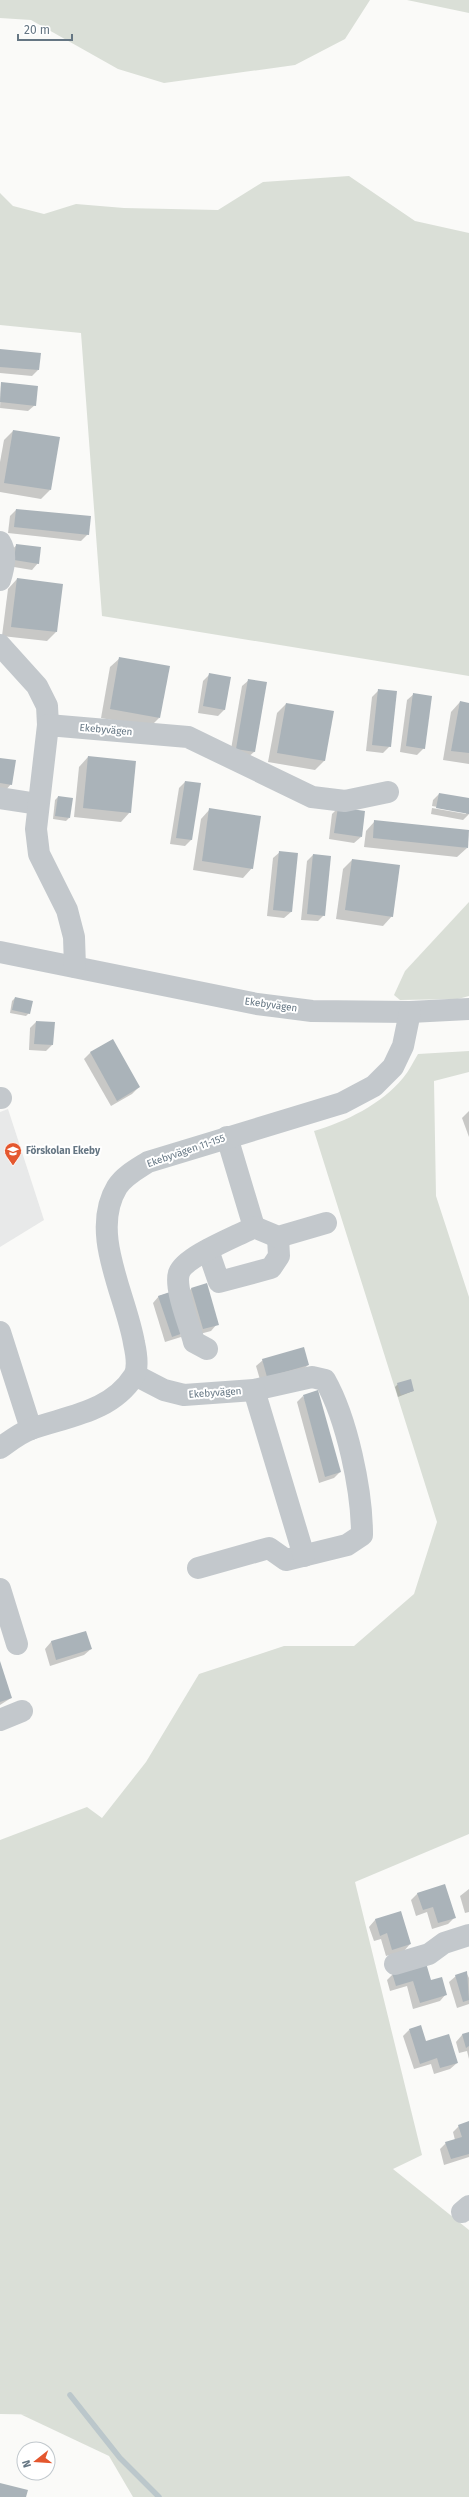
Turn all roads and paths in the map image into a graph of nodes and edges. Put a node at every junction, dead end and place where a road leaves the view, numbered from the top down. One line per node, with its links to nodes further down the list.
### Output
1 (0, 542): 2 (street)
2 (0, 580)
3 (0, 645): 4 (street)
4 (48, 725): 5 (street, Ekebyvägen); 7 (street)
5 (388, 792)
6 (0, 798): 7 (street)
7 (38, 804): 9 (street)
8 (0, 952): 9 (street, Ekebyvägen)
9 (76, 967): 11 (street, Ekebyvägen)
10 (469, 1009): 11 (street, Ekebyvägen)
11 (410, 1012): 12 (street, Ekebyvägen 11-155)
12 (227, 1137): 14 (street); 19 (street, Ekebyvägen 11-155)
13 (326, 1223): 15 (street)
14 (254, 1227): 15 (street); 16 (street)
15 (278, 1237): 16 (street)
16 (208, 1250): 18 (street)
17 (0, 1336): 21 (street)
18 (208, 1349)
19 (135, 1375): 20 (street, Ekebyvägen); 21 (street)
20 (264, 1389): 23 (street); 23 (street, Ekebyvägen)
21 (30, 1429): 22 (street)
22 (0, 1448)
23 (304, 1556): 24 (street)
24 (198, 1568)
25 (0, 1589): 26 (street)
26 (4, 1614): 27 (street)
27 (18, 1644)
28 (22, 1711): 29 (street)
29 (0, 1720)
30 (469, 1935): 31 (street)
31 (395, 1964)

